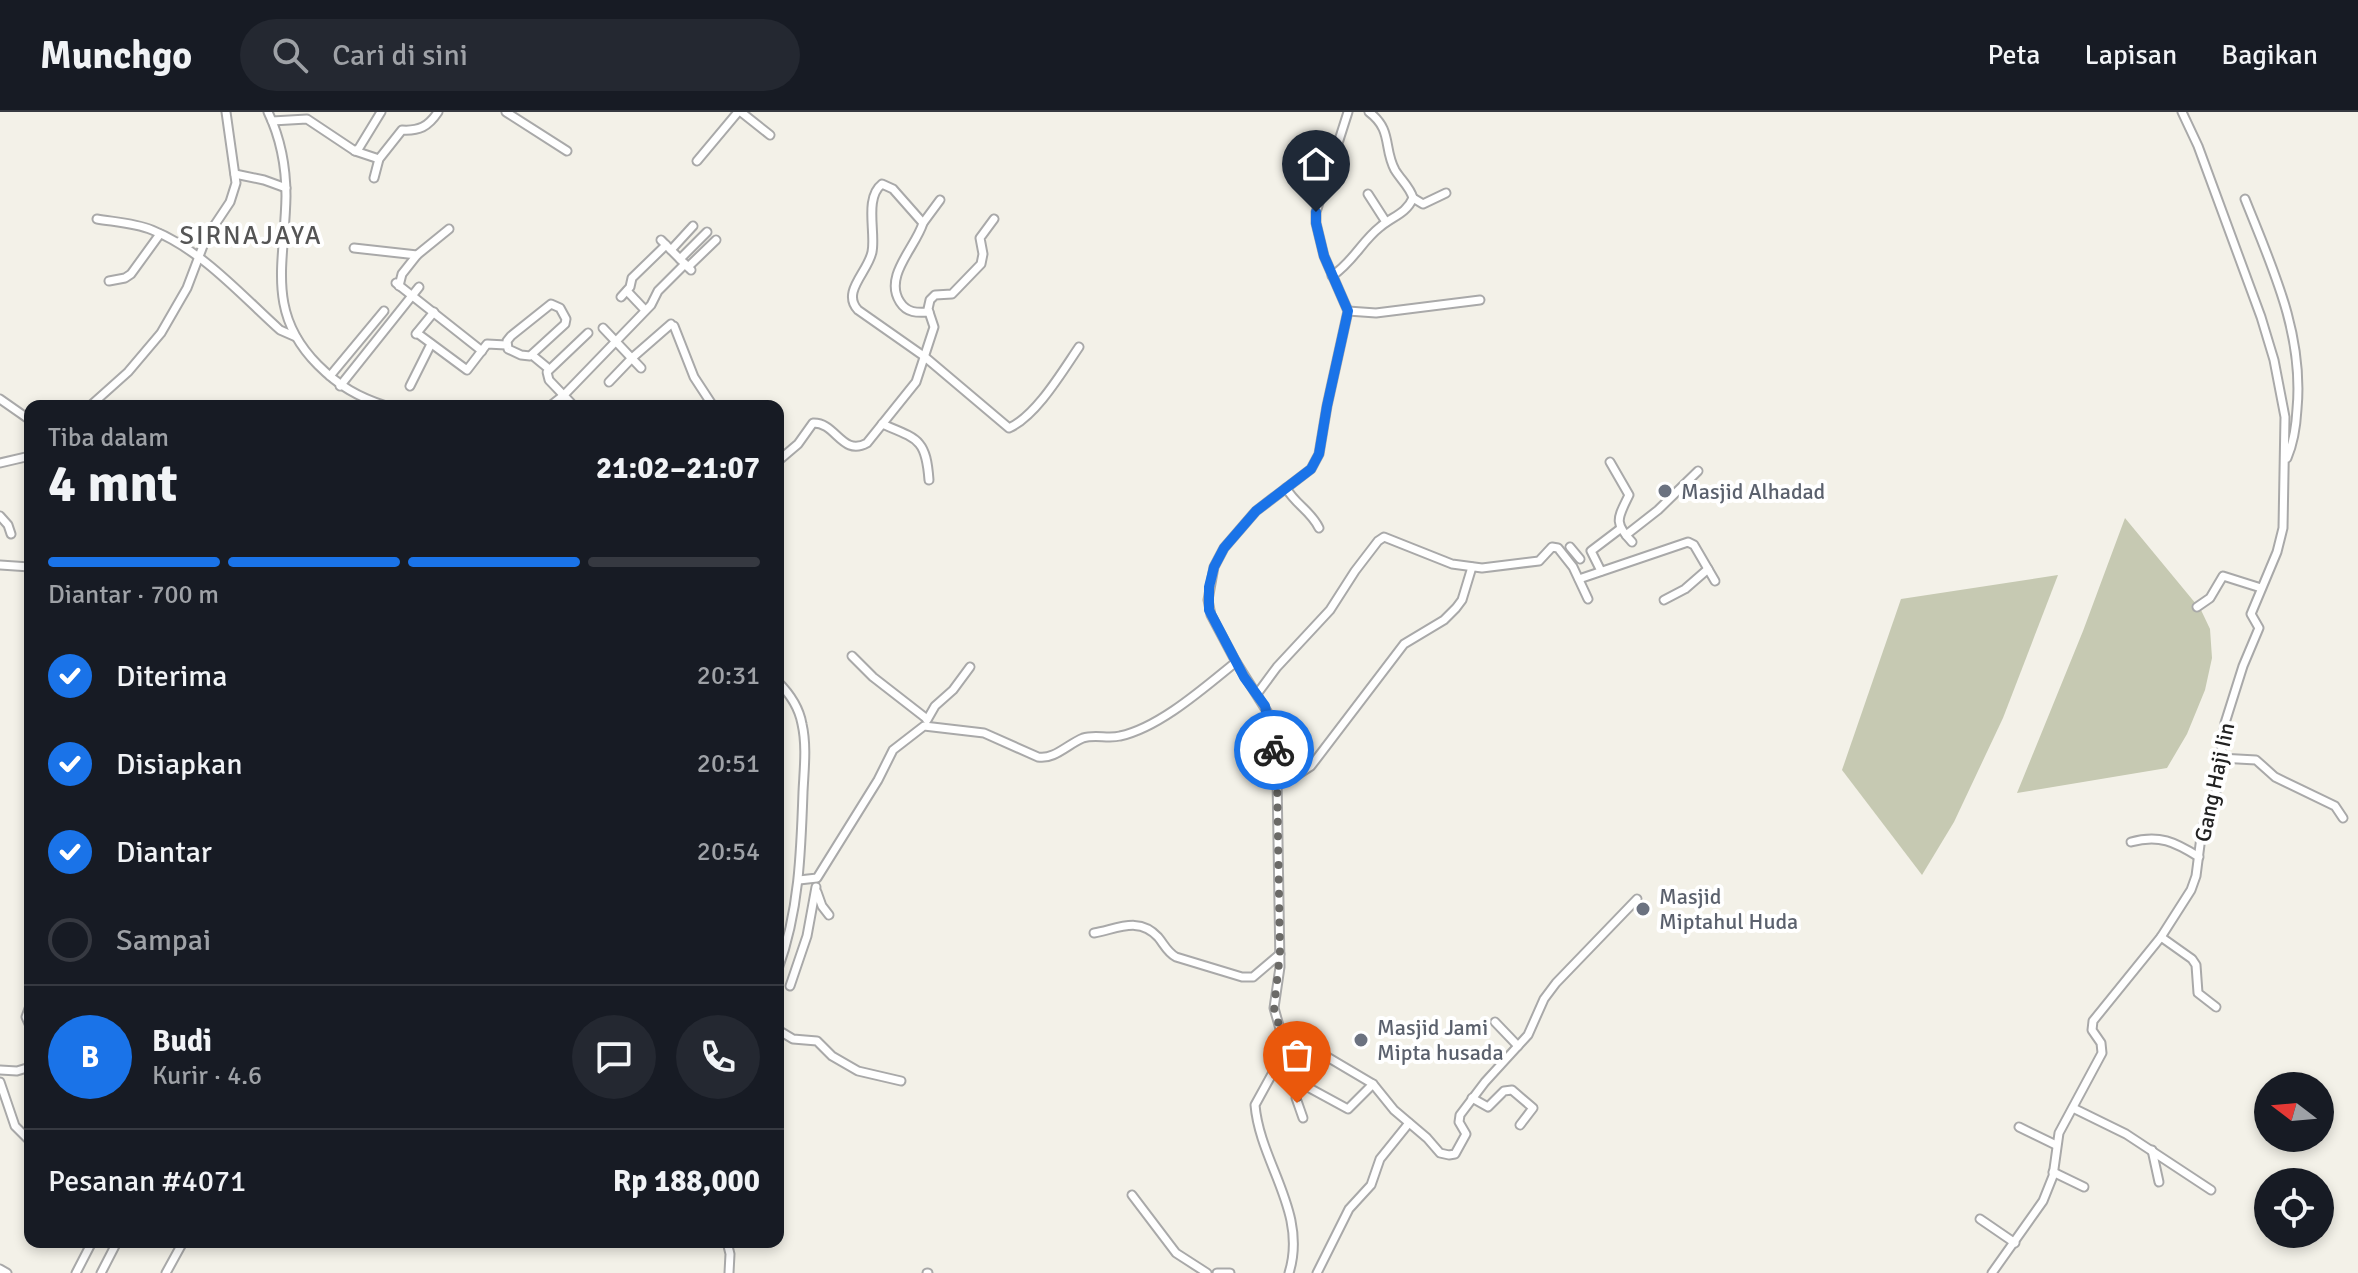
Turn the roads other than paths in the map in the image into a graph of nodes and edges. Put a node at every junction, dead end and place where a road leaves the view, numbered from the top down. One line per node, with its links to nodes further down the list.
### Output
1 (226, 112): 16 (street)
2 (268, 112): 10 (street)
3 (381, 112): 12 (street)
4 (438, 112): 14 (street)
5 (506, 112): 13 (street)
6 (740, 112): 11 (street); 15 (street)
7 (1348, 112): 38 (street)
8 (1369, 112): 21 (street)
9 (2182, 112): 78 (street, Gang Haji Iin)
10 (272, 121): 12 (street); 18 (street)
11 (770, 135)
12 (355, 151): 14 (street)
13 (567, 151)
14 (379, 159): 17 (street)
15 (697, 161)
16 (235, 174): 18 (street); 36 (street)
17 (374, 178)
18 (286, 188): 50 (street)
19 (1446, 193): 21 (street)
20 (1368, 194): 26 (street)
21 (1413, 198): 26 (street)
22 (2245, 199): 78 (street)
23 (940, 200): 27 (street)
24 (97, 219): 31 (street)
25 (994, 219): 46 (street)
26 (1386, 222): 38 (street)
27 (923, 223): 46 (street); 57 (street)
28 (693, 226): 33 (street)
29 (449, 229): 35 (street)
30 (707, 232): 37 (street)
31 (160, 234): 36 (street); 39 (street)
32 (716, 240): 37 (street)
33 (666, 245): 37 (street); 43 (street)
34 (354, 248): 35 (street)
35 (417, 255): 41 (street)
36 (199, 258): 50 (street); 67 (street)
37 (686, 265): 43 (street)
38 (1332, 276): 44 (street)
39 (109, 281)
40 (419, 287): 41 (street)
41 (412, 296): 45 (street); 47 (street)
42 (1480, 300): 44 (street)
43 (645, 310): 51 (street)
44 (1348, 311): 81 (street)
45 (434, 312): 52 (street); 55 (street)
46 (929, 312): 57 (street)
47 (393, 318): 61 (street); 63 (street)
48 (603, 328): 51 (street)
49 (588, 333): 60 (street)
50 (296, 337): 61 (street)
51 (616, 341): 58 (street); 65 (street)
52 (431, 344): 55 (street); 64 (street)
53 (506, 345): 55 (street); 56 (street); 56 (street)
54 (1079, 347): 57 (street)
55 (482, 351)
56 (532, 355): 60 (street)
57 (925, 357): 73 (street)
58 (632, 358): 59 (street); 62 (street); 71 (street)
59 (641, 368)
60 (549, 369): 65 (street)
61 (330, 376): 63 (street)
62 (609, 382)
63 (340, 386): 68 (street)
64 (410, 386)
65 (564, 395): 69 (street); 70 (street)
66 (0, 399): 72 (street)
67 (98, 400)
68 (368, 400)
69 (558, 400)
70 (568, 400)
71 (709, 400)
72 (24, 416)
73 (882, 424): 74 (street); 80 (street)
74 (784, 456)
75 (24, 457): 77 (street)
76 (1610, 462): 84 (street)
77 (0, 463)
78 (2284, 463): 96 (street, Gang Haji Iin)
79 (1698, 471): 84 (street)
80 (929, 480)
81 (1286, 488): 83 (street); 101 (street)
82 (0, 516): 85 (street)
83 (1319, 528)
84 (1623, 532): 86 (street); 93 (street)
85 (11, 534)
86 (1632, 542)
87 (1569, 548): 88 (street); 91 (street); 94 (street)
88 (1580, 559)
89 (0, 565): 90 (street)
90 (24, 567)
91 (1472, 567): 104 (street); 107 (street)
92 (1708, 569): 93 (street); 95 (street); 98 (street)
93 (1601, 571): 94 (street)
94 (1579, 579): 97 (street)
95 (1715, 581)
96 (2261, 588): 99 (street); 106 (street, Gang Haji Iin)
97 (1588, 599)
98 (1664, 600)
99 (2197, 607)
100 (852, 656): 105 (street)
101 (1236, 662): 104 (street); 105 (street)
102 (970, 667): 105 (street)
103 (784, 690): 111 (street)
104 (1257, 694): 107 (street)
105 (928, 722): 112 (street)
106 (2220, 758): 108 (street); 110 (street, Gang Haji Iin)
107 (1277, 777): 118 (street)
108 (2343, 818)
109 (2131, 842): 110 (street)
110 (2199, 857): 116 (street, Gang Haji Iin)
111 (799, 880): 112 (street); 117 (street)
112 (816, 882): 114 (street); 119 (street)
113 (1637, 899): 125 (street)
114 (829, 915)
115 (1094, 933): 118 (street)
116 (2161, 937): 120 (street); 133 (street, Gang Haji Iin)
117 (784, 951)
118 (1280, 954): 123 (street)
119 (790, 986)
120 (2216, 1007)
121 (1495, 1022): 125 (street)
122 (784, 1033): 128 (street)
123 (1282, 1036): 124 (street); 161 (street)
124 (1295, 1041): 130 (street); 131 (street)
125 (1518, 1046): 132 (street)
126 (24, 1069): 127 (street)
127 (0, 1070)
128 (901, 1081)
129 (0, 1082): 138 (street)
130 (1302, 1084): 131 (street); 134 (street)
131 (1373, 1084): 135 (street)
132 (1472, 1098): 135 (street); 136 (street)
133 (2073, 1108): 139 (street, Gang Haji Iin); 140 (street)
134 (1303, 1118)
135 (1409, 1123): 162 (street)
136 (1520, 1125)
137 (2019, 1127): 139 (street)
138 (24, 1135)
139 (2056, 1145): 141 (street, Gang Haji Iin)
140 (2152, 1150): 142 (street); 144 (street)
141 (2053, 1172): 143 (street); 147 (street, Gang Haji Iin)
142 (2159, 1182)
143 (2084, 1187)
144 (2211, 1190)
145 (1132, 1195): 158 (street)
146 (1980, 1219): 147 (street)
147 (2015, 1243): 163 (street, Gang Haji Iin)
148 (89, 1248): 154 (street)
149 (114, 1248): 155 (street)
150 (178, 1248): 156 (street)
151 (728, 1248): 157 (street)
152 (0, 1269): 153 (street)
153 (7, 1273)
154 (76, 1273)
155 (101, 1273)
156 (166, 1273)
157 (729, 1273)
158 (1207, 1273)
159 (1217, 1273): 160 (street)
160 (1230, 1273)
161 (1289, 1273)
162 (1317, 1273)
163 (1992, 1273)

